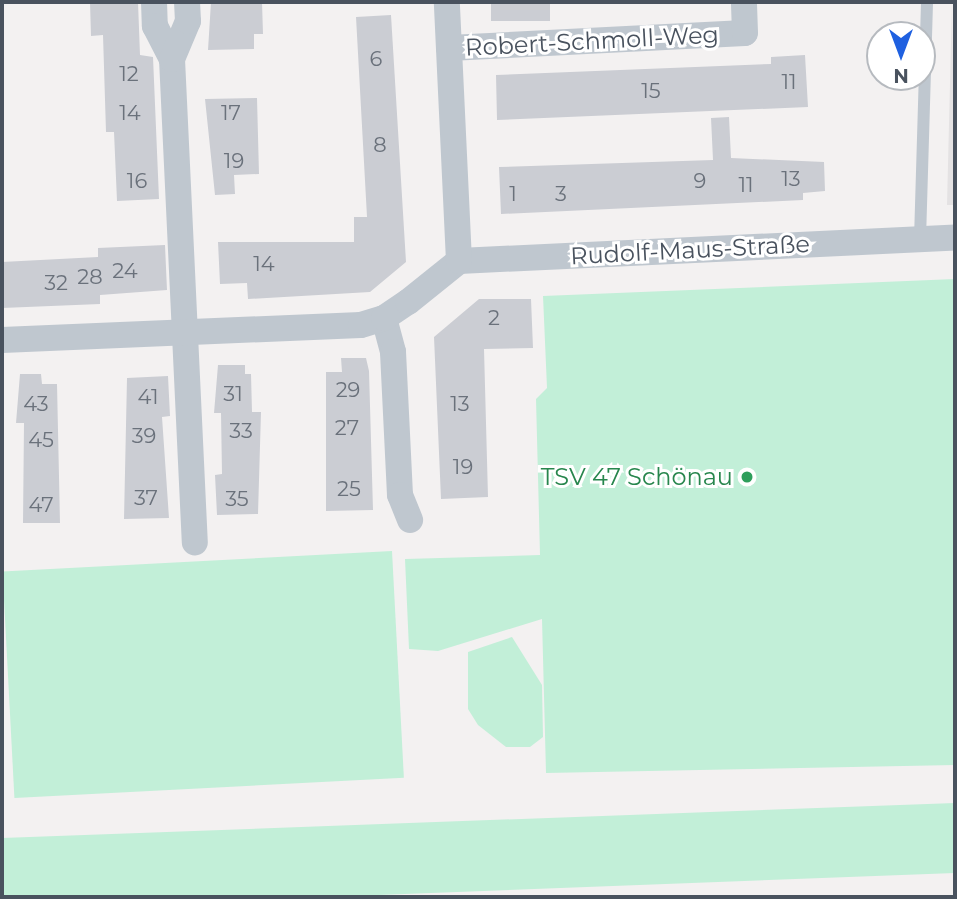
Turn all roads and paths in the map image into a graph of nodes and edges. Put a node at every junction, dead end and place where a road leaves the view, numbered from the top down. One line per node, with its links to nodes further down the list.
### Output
1 (154, 2): 7 (street)
2 (187, 2): 7 (street)
3 (447, 2): 6 (street)
4 (744, 2): 6 (street, Robert-Schmoll-Weg)
5 (927, 2): 9 (lane)
6 (449, 48): 10 (street)
7 (172, 59): 12 (street)
8 (955, 237): 9 (street, Rudolf-Maus-Straße)
9 (920, 239): 10 (street, Rudolf-Maus-Straße)
10 (459, 261): 11 (street)
11 (384, 318): 12 (street); 14 (street)
12 (183, 332): 13 (street); 15 (street)
13 (2, 341)
14 (410, 520)
15 (195, 542)

